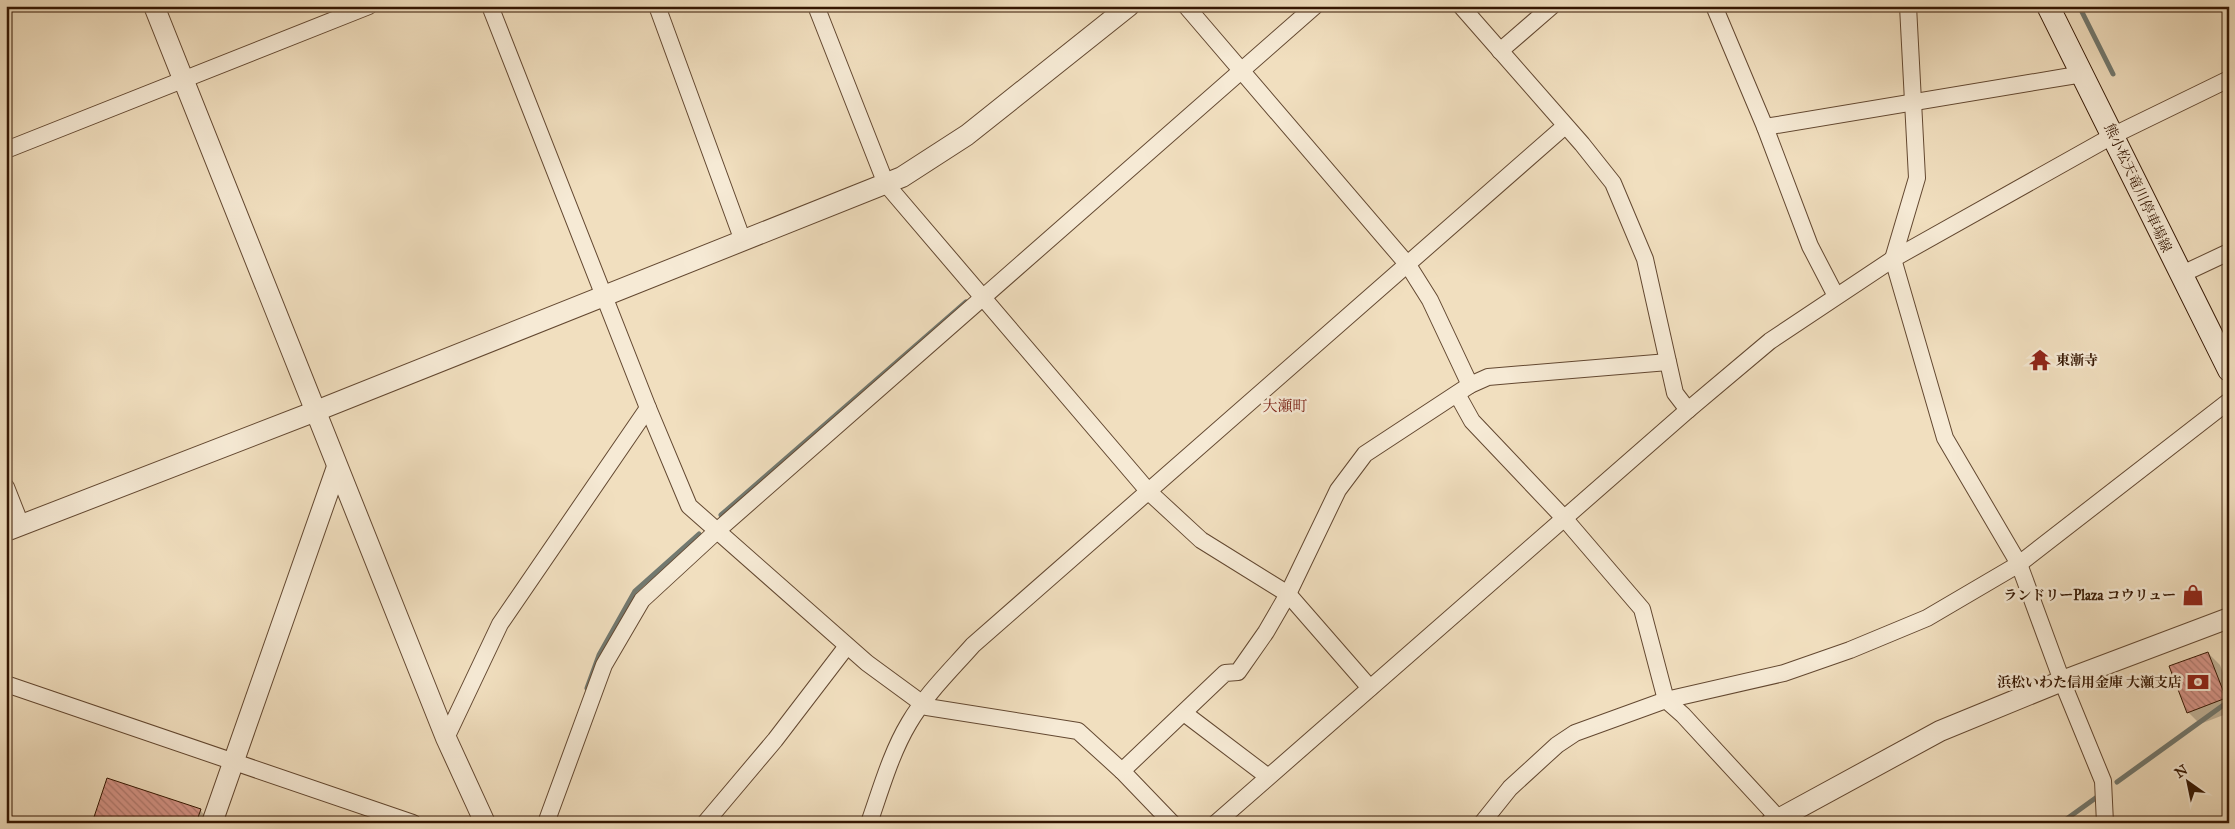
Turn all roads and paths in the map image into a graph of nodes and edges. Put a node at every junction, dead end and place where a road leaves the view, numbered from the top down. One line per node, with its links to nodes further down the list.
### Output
1 (154, 6): 17 (street)
2 (369, 6): 17 (street)
3 (490, 6): 31 (street)
4 (657, 6): 25 (street)
5 (816, 6): 24 (street)
6 (1129, 6): 24 (street)
7 (1186, 6): 15 (street)
8 (1315, 6): 15 (street)
9 (1460, 6): 14 (street)
10 (1552, 6): 14 (street)
11 (1714, 6): 21 (street)
12 (1908, 6): 19 (street)
13 (2048, 6): 16 (main road, 熊小松天竜川停車場線)
14 (1500, 51): 20 (street)
15 (1244, 70): 28 (street); 32 (street)
16 (2083, 74): 19 (street); 22 (main road, 熊小松天竜川停車場線)
17 (184, 79): 23 (street); 39 (street)
18 (2229, 79): 22 (street)
19 (1912, 104): 21 (street); 27 (street)
20 (1565, 126): 28 (street); 33 (street)
21 (1765, 126): 30 (street)
22 (2114, 135): 27 (street); 29 (main road, 熊小松天竜川停車場線)
23 (6, 150)
24 (886, 184): 25 (street); 32 (street)
25 (742, 241): 31 (street)
26 (2229, 252): 29 (street)
27 (1893, 259): 30 (street); 46 (street)
28 (1408, 265): 35 (street); 42 (street)
29 (2180, 275): 34 (main road, 熊小松天竜川停車場線)
30 (1836, 296): 38 (street)
31 (604, 297): 37 (street); 39 (street)
32 (982, 298): 42 (street); 45 (street)
33 (1668, 362): 35 (street); 38 (street)
34 (2229, 370)
35 (1463, 389): 43 (street); 47 (street)
36 (2229, 401): 46 (street)
37 (648, 408): 45 (street); 56 (street)
38 (1688, 410): 43 (street)
39 (316, 411): 40 (street); 44 (street)
40 (337, 467): 56 (street); 57 (street)
41 (6, 487): 44 (street)
42 (1149, 492): 47 (street); 54 (street)
43 (1564, 518): 52 (street); 53 (street)
44 (14, 528)
45 (718, 530): 49 (street); 64 (street)
46 (2020, 564): 50 (street); 53 (street)
47 (1288, 594): 52 (street); 55 (street)
48 (2229, 618): 50 (street)
49 (847, 646): 54 (street); 65 (street)
50 (2062, 681): 60 (street); 70 (street)
51 (6, 684): 57 (street)
52 (1370, 688): 59 (street)
53 (1666, 700): 60 (street); 69 (street)
54 (922, 703): 58 (street); 66 (street)
55 (1184, 713): 58 (street); 59 (street)
56 (446, 738): 63 (street)
57 (233, 759): 61 (street); 62 (street)
58 (1122, 771): 67 (street)
59 (1267, 776): 68 (street)
60 (1784, 819)
61 (212, 823)
62 (413, 823)
63 (485, 823)
64 (546, 823)
65 (705, 823)
66 (869, 823)
67 (1172, 823)
68 (1216, 823)
69 (1482, 823)
70 (2105, 823)

